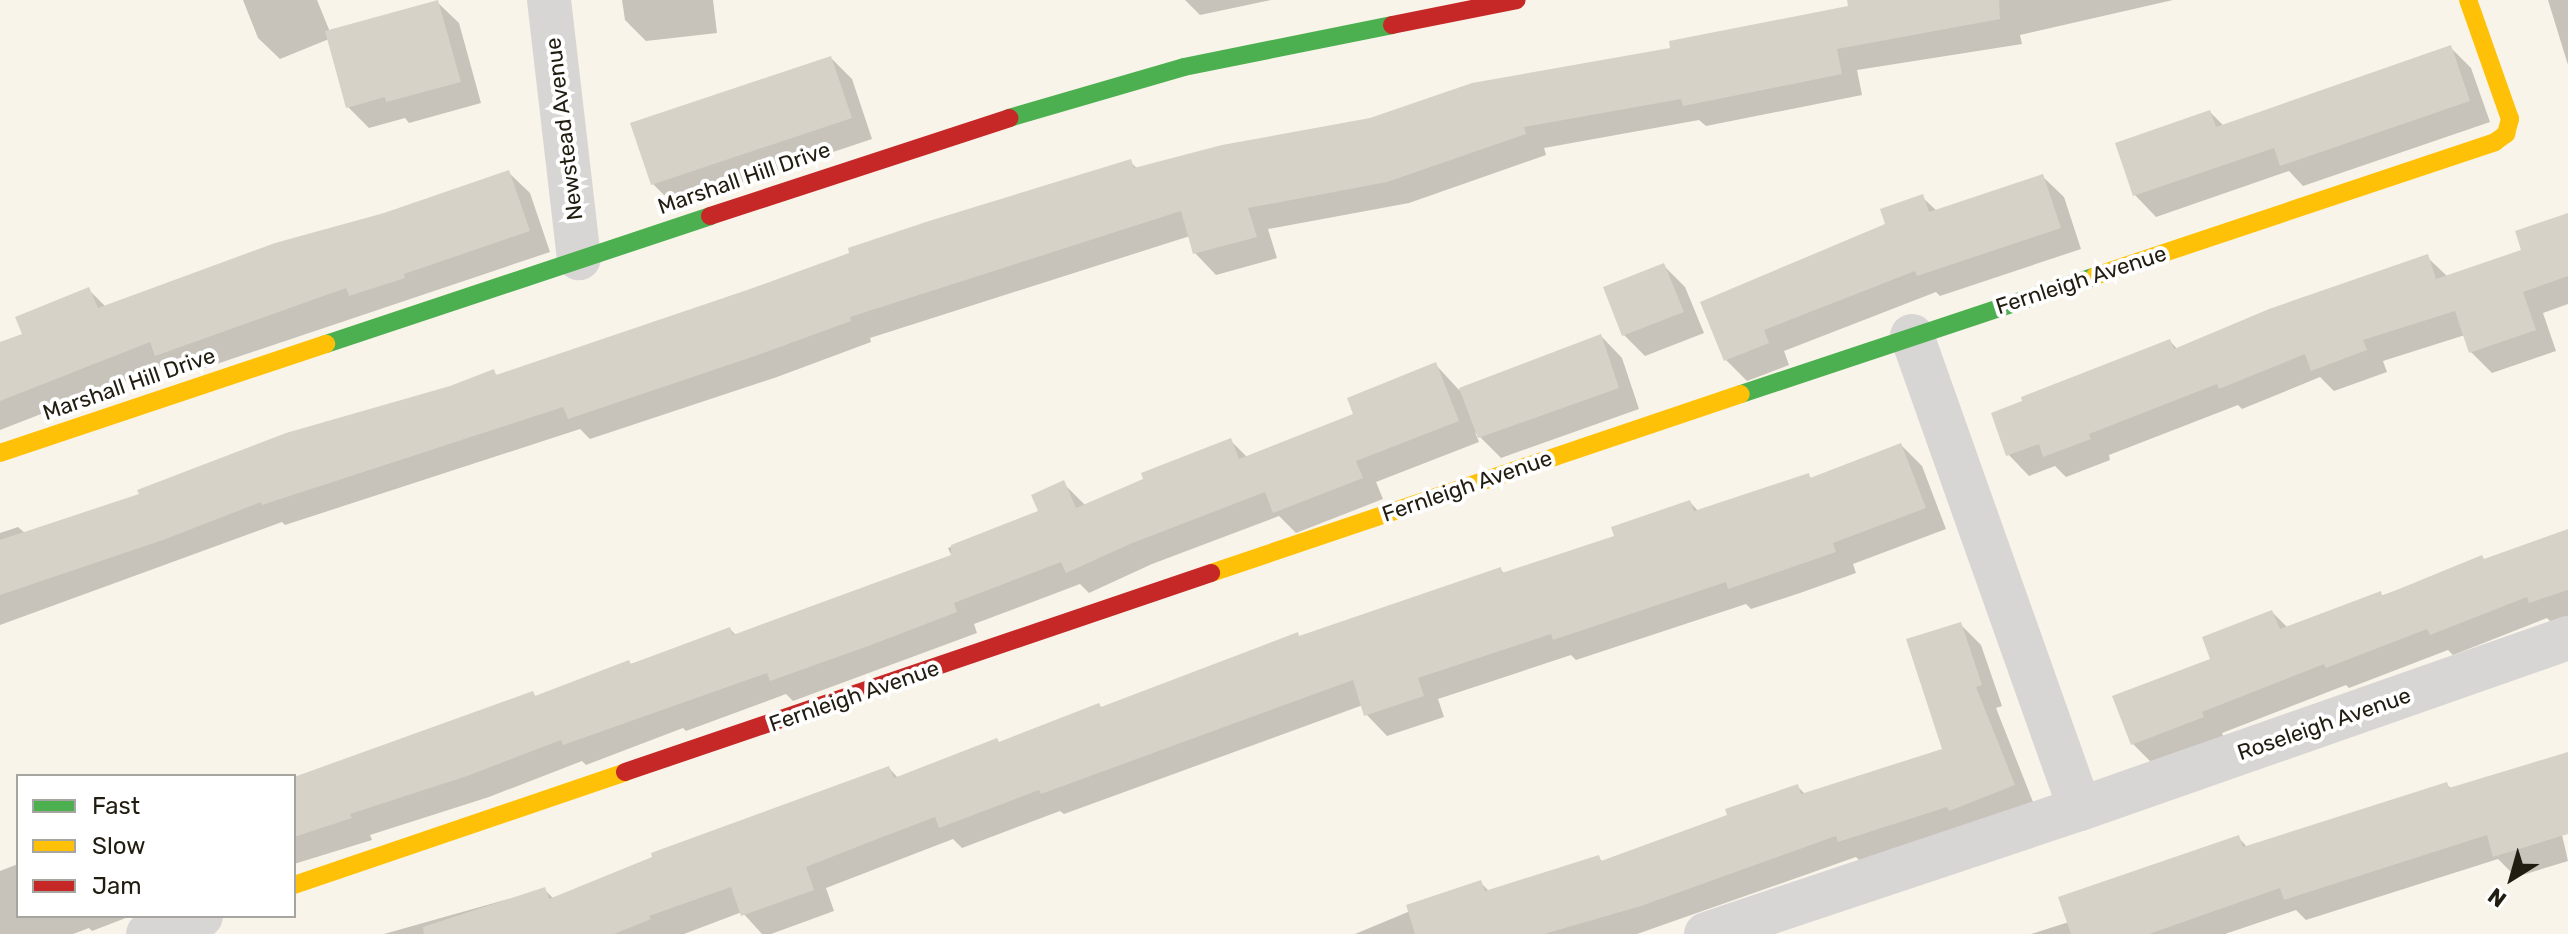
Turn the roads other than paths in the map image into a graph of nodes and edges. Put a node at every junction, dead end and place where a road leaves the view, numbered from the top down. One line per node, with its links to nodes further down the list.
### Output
1 (549, 0): 4 (street, Newstead Avenue)
2 (1517, 0): 4 (street, Marshall Hill Drive)
3 (2468, 0): 5 (street, Fernleigh Avenue)
4 (579, 258): 6 (street, Marshall Hill Drive)
5 (1912, 336): 8 (street); 9 (street, Fernleigh Avenue)
6 (0, 453)
7 (2568, 638): 8 (street, Roseleigh Avenue)
8 (2080, 809): 12 (street, Roseleigh Avenue)
9 (296, 884)
10 (195, 918): 11 (street)
11 (148, 934)
12 (1706, 934)

